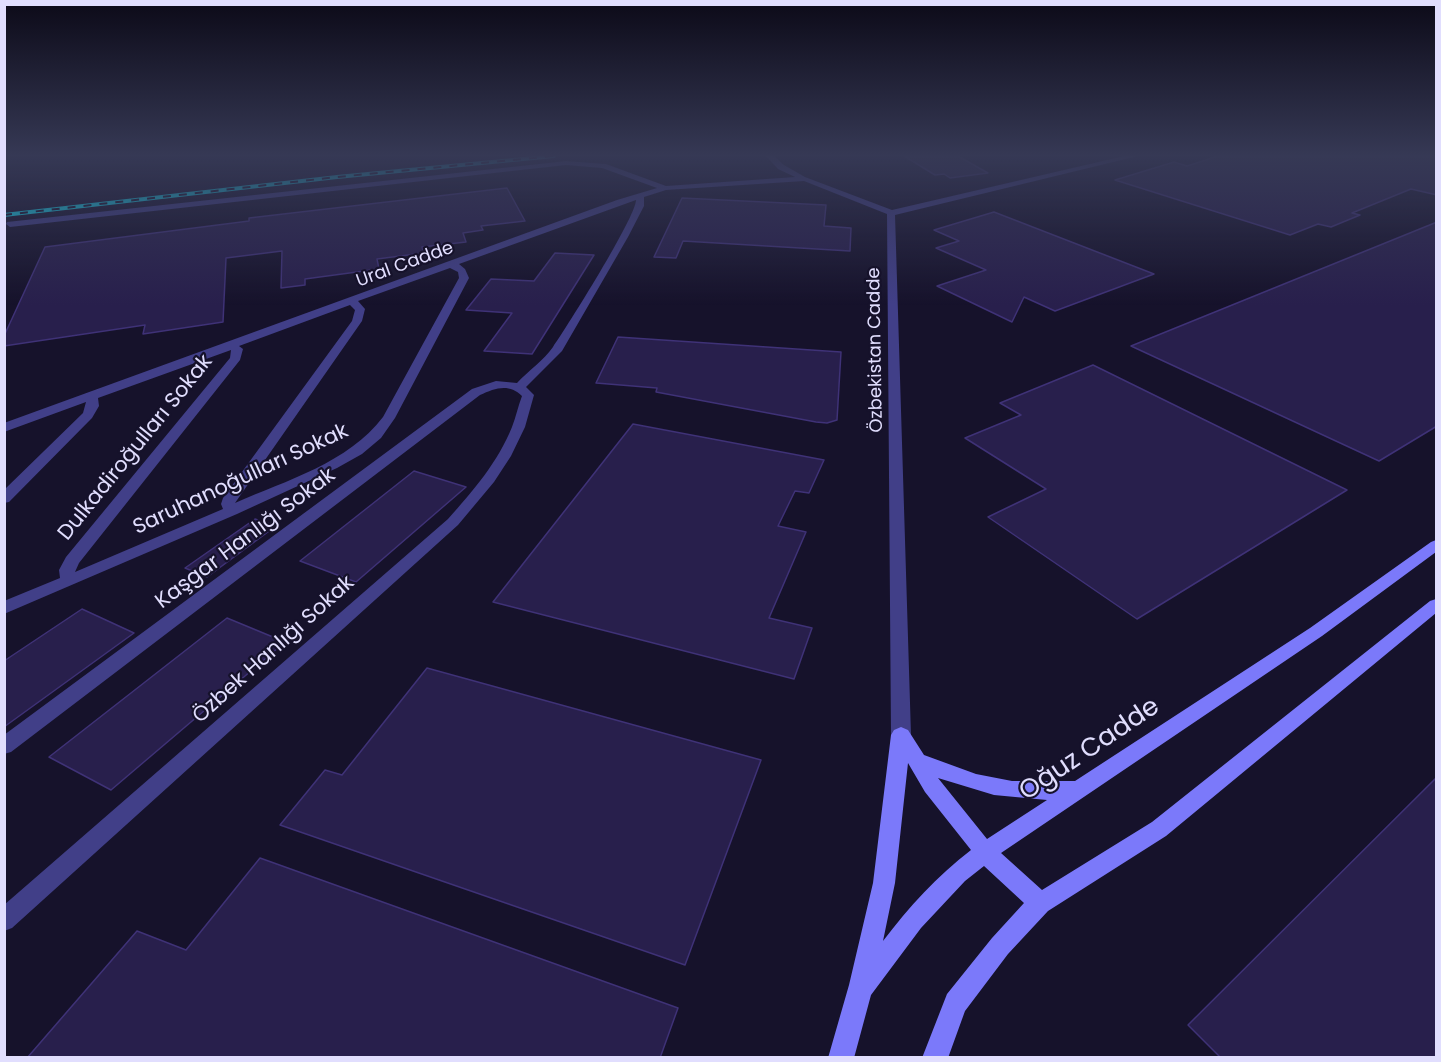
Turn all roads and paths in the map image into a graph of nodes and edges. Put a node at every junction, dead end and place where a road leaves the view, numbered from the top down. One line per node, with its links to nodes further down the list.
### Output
1 (180, 206): 7 (street)
2 (614, 206): 8 (street, Ural Cadde)
3 (640, 206): 11 (street)
4 (872, 206): 6 (street, Ural Cadde)
5 (923, 206): 6 (street)
6 (891, 213): 20 (street, Özbekistan Cadde)
7 (10, 224)
8 (453, 265): 9 (street, Ural Cadde); 15 (street, Saruhanoğulları Sokak)
9 (352, 301): 10 (street, Ural Cadde); 15 (street)
10 (230, 345): 12 (street, Ural Cadde); 17 (street, Dulkadiroğulları Sokak)
11 (519, 387): 21 (street, Kaşgar Hanlığı Sokak); 26 (street, Özbek Hanlığı Sokak)
12 (92, 395): 13 (street, Ural Cadde); 14 (street)
13 (4, 428)
14 (4, 499)
15 (232, 511): 17 (street, Saruhanoğulları Sokak)
16 (1437, 545): 23 (street, Oğuz Cadde)
17 (69, 581): 19 (street, Saruhanoğulları Sokak)
18 (1437, 605): 25 (street)
19 (4, 608)
20 (901, 735): 22 (street); 27 (street)
21 (4, 746)
22 (917, 761): 23 (street); 24 (street)
23 (1078, 790): 24 (street, Oğuz Cadde)
24 (985, 852): 25 (street); 27 (street, Oğuz Cadde)
25 (1040, 903): 29 (street)
26 (4, 920)
27 (860, 989): 28 (street, Oğuz Cadde)
28 (841, 1058)
29 (935, 1058)

